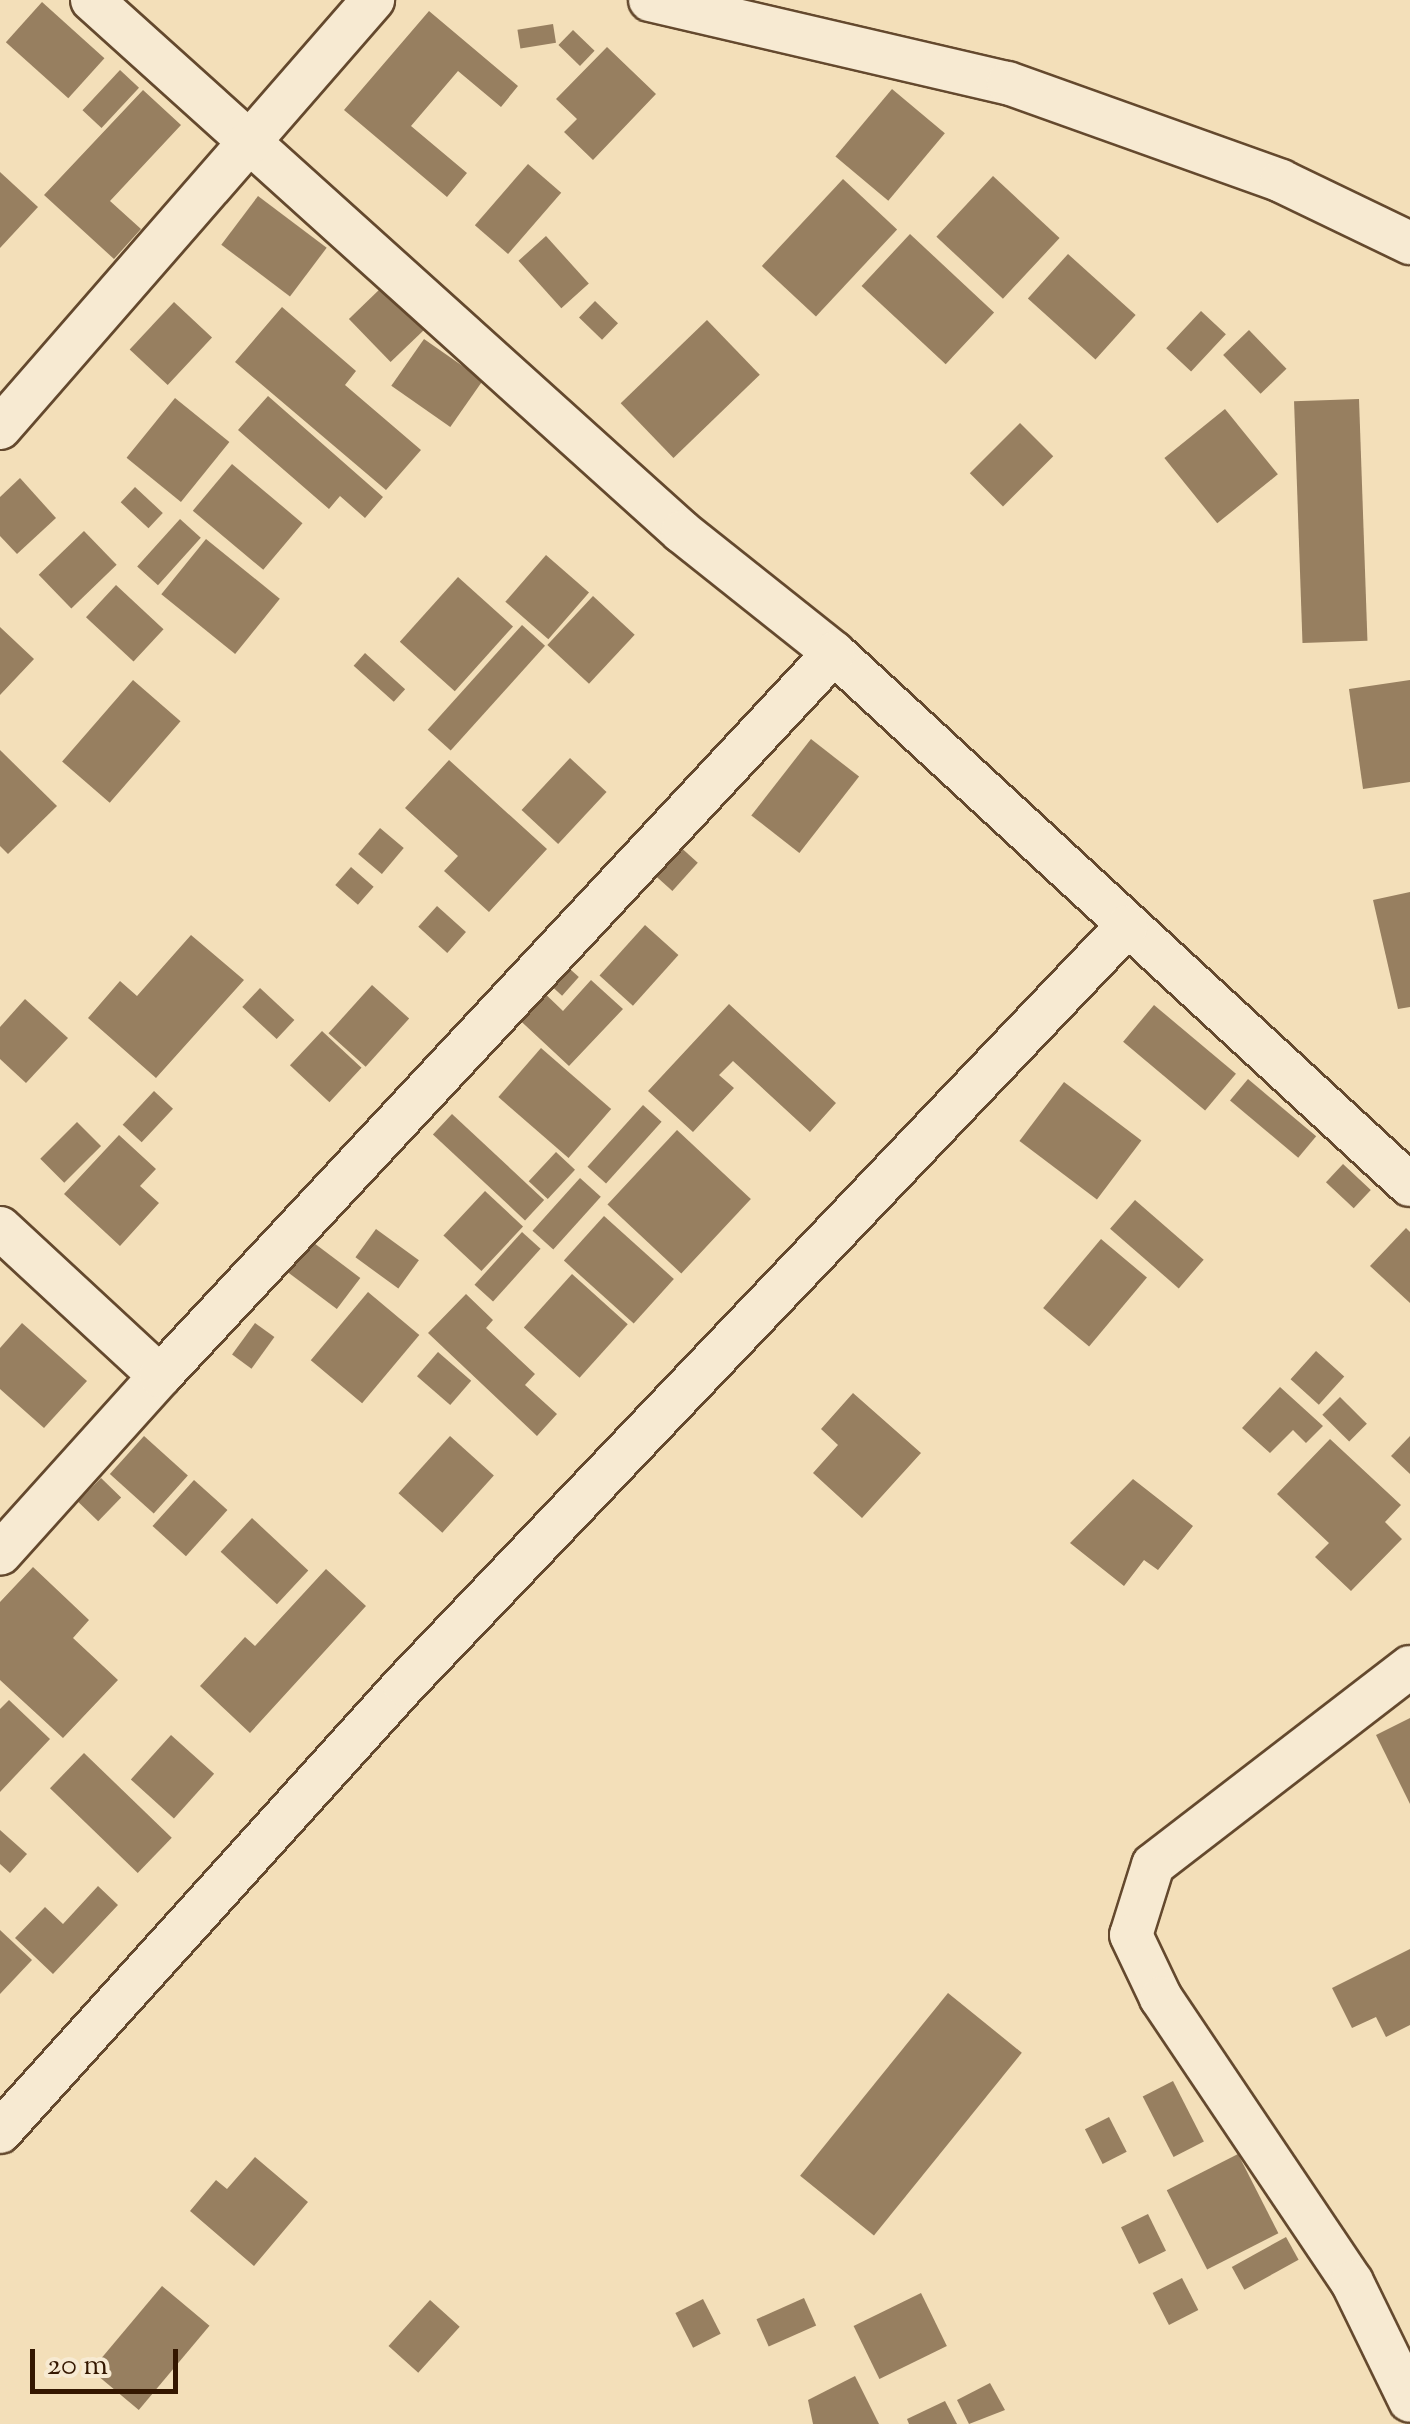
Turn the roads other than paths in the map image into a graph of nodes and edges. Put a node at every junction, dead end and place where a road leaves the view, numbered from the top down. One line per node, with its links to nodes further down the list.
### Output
1 (92, 0): 4 (street)
2 (372, 0): 4 (street)
3 (650, 0): 5 (street)
4 (250, 136): 6 (street); 7 (street)
5 (1410, 242)
6 (0, 428)
7 (834, 653): 8 (street); 11 (street)
8 (1126, 927): 9 (street); 14 (street)
9 (1410, 1185)
10 (0, 1228): 11 (street)
11 (160, 1376): 12 (street)
12 (0, 1554)
13 (1410, 1666): 15 (street)
14 (0, 2132)
15 (1410, 2401)

